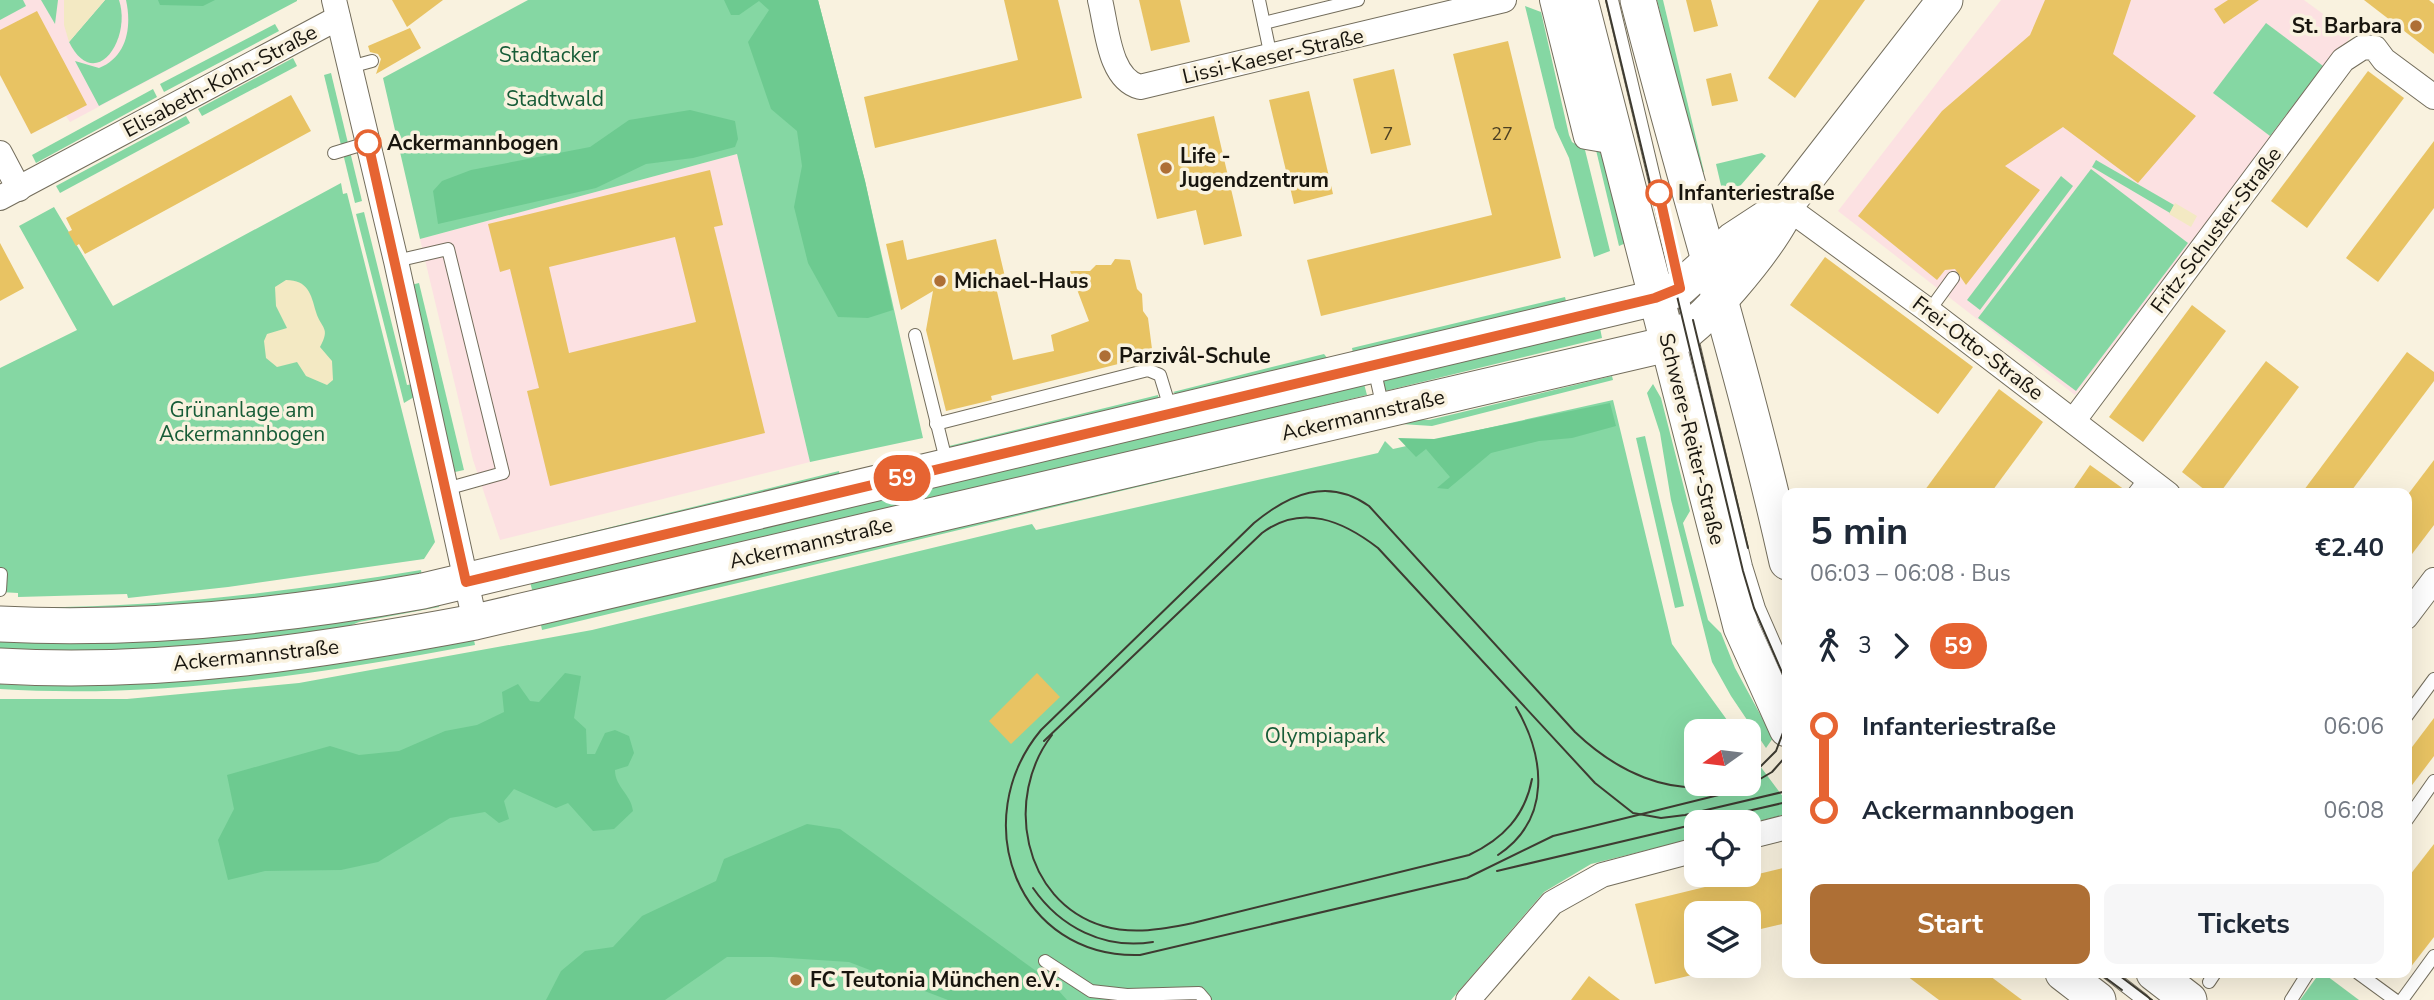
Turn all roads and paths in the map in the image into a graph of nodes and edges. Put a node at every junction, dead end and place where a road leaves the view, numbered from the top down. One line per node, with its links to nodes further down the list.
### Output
1 (1100, 0): 12 (street, Lissi-Kaeser-Straße)
2 (1259, 0): 11 (lane)
3 (1358, 0): 11 (lane)
4 (1504, 0): 12 (street, Lissi-Kaeser-Straße)
5 (1552, 0): 14 (street)
6 (1580, 0): 14 (main road, Schwere-Reiter-Straße)
7 (1612, 0): 23 (lane)
8 (1638, 0): 21 (main road)
9 (1945, 0): 19 (main road)
10 (336, 9): 15 (street, Elisabeth-Kohn-Straße); 18 (street, Elisabeth-Kohn-Straße)
11 (1264, 23): 12 (lane)
12 (1271, 57)
13 (2434, 97): 31 (street, Fritz-Schuster-Straße)
14 (1615, 142): 23 (main road, Schwere-Reiter-Straße)
15 (368, 143): 17 (lane); 20 (street, Elisabeth-Kohn-Straße)
16 (0, 153): 18 (street)
17 (334, 153)
18 (9, 194)
19 (1785, 206): 21 (main road); 24 (main road); 25 (street, Frei-Otto-Straße)
20 (396, 261): 35 (street, Elisabeth-Kohn-Straße); 35 (lane)
21 (1708, 261): 23 (main road); 24 (main road)
22 (1953, 278): 25 (lane)
23 (1668, 293): 27 (main road, Schwere-Reiter-Straße); 28 (main road, Ackermannstraße)
24 (1720, 298): 27 (main road); 36 (main road)
25 (1929, 311): 31 (street, Frei-Otto-Straße)
26 (915, 335): 32 (lane)
27 (1679, 337): 29 (main road, Ackermannstraße); 44 (lane); 48 (main road, Schwere-Reiter-Straße)
28 (1373, 364): 29 (lane); 30 (main road, Ackermannstraße)
29 (1384, 410): 42 (main road, Ackermannstraße)
30 (1171, 412): 32 (lane); 33 (main road, Ackermannstraße)
31 (2074, 420): 34 (street, Frei-Otto-Straße)
32 (936, 424): 33 (lane)
33 (947, 467): 39 (main road, Ackermannstraße)
34 (2140, 485)
35 (446, 489): 39 (street, Elisabeth-Kohn-Straße)
36 (1782, 542)
37 (1, 574): 40 (lane)
38 (2434, 580): 41 (street)
39 (466, 582): 42 (street, Elisabeth-Kohn-Straße); 43 (main road, Ackermannstraße)
40 (0, 590)
41 (2412, 609)
42 (475, 622): 45 (main road, Ackermannstraße)
43 (0, 624)
44 (1782, 661)
45 (0, 666)
46 (2434, 679): 47 (lane)
47 (2412, 709)
48 (1782, 718)
49 (2434, 781): 50 (lane)
50 (2412, 812)
51 (1782, 828): 52 (street)
52 (1761, 834)
53 (1684, 853): 63 (street)
54 (2434, 956): 68 (lane)
55 (1045, 961): 62 (lane)
56 (2069, 978): 64 (main road)
57 (2114, 978): 65 (lane)
58 (2175, 978): 61 (main road)
59 (2305, 978): 66 (lane)
60 (2365, 978): 67 (lane)
61 (2204, 985)
62 (1205, 1000)
63 (1468, 1000)
64 (2098, 1000)
65 (2143, 1000)
66 (2291, 1000)
67 (2395, 1000)
68 (2402, 1000)

